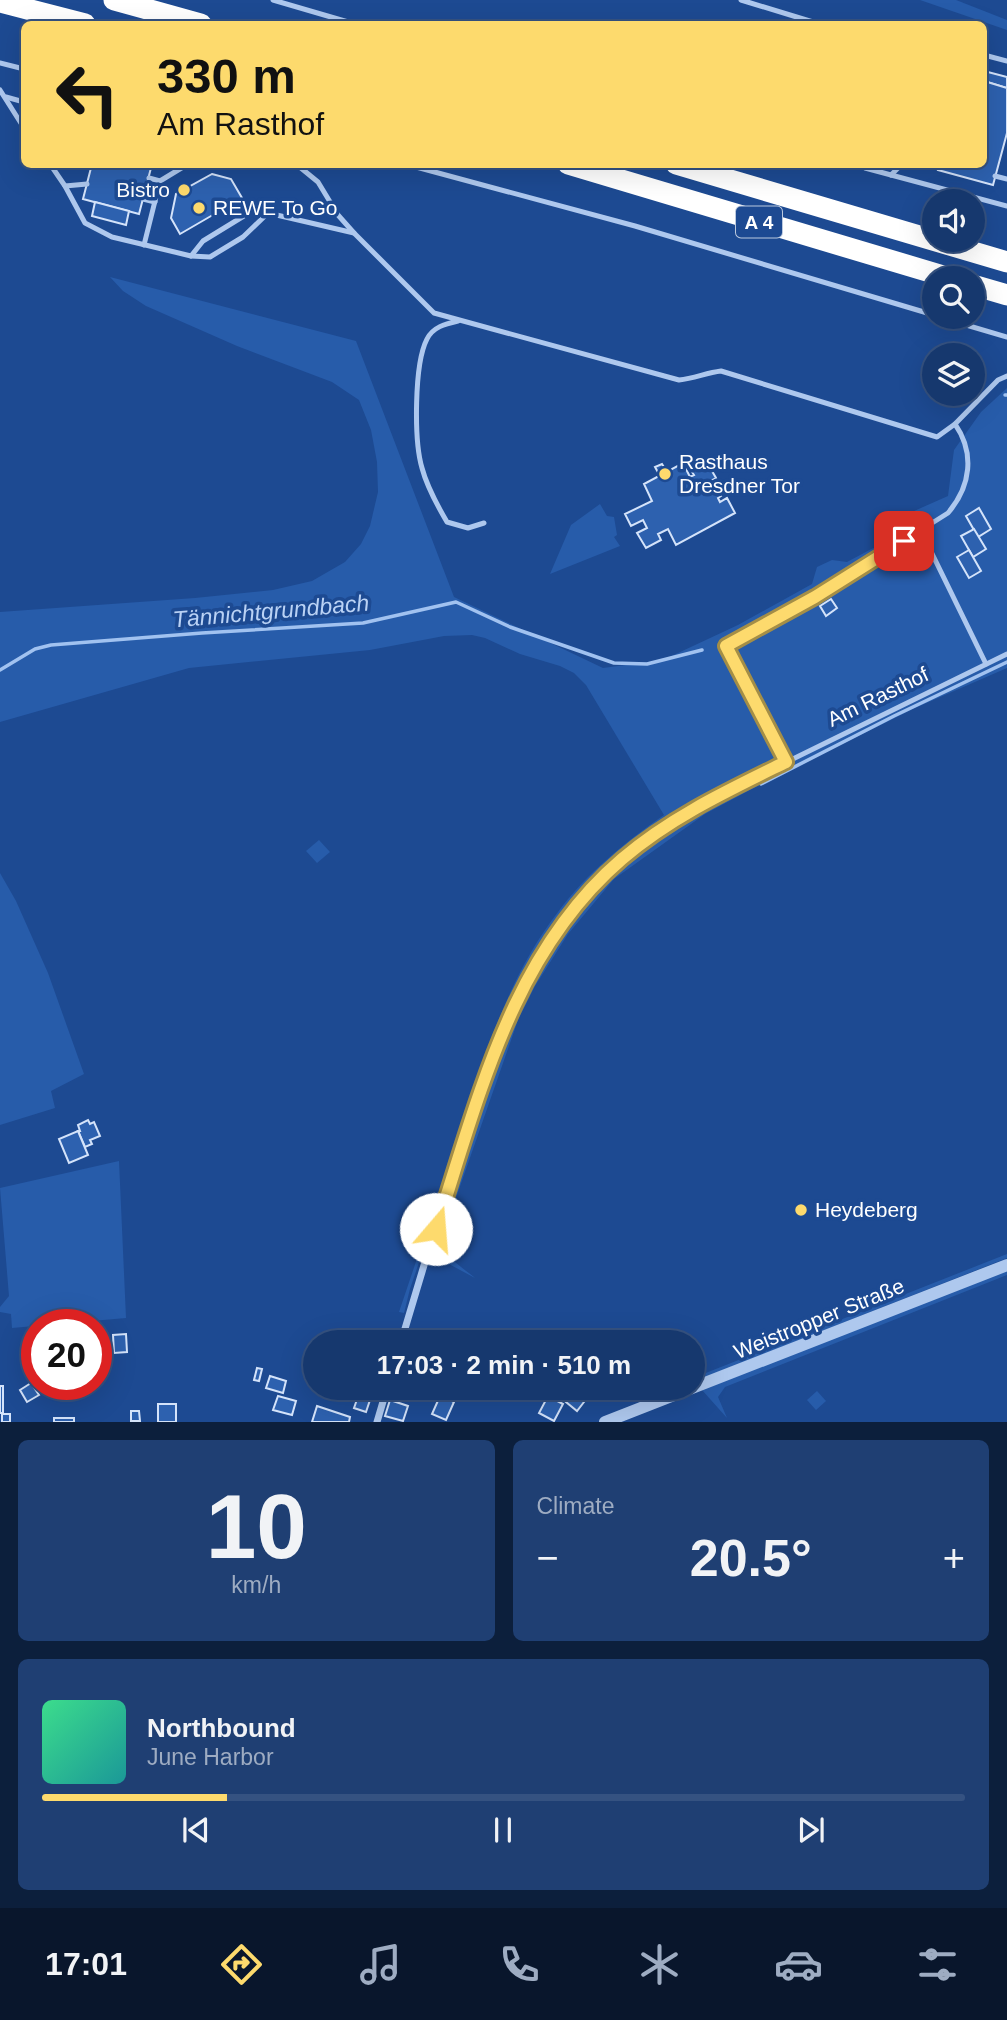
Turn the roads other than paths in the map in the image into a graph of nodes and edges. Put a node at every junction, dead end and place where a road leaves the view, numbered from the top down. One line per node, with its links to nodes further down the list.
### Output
1 (114, 0): 6 (highway)
2 (273, 0): 7 (lane)
3 (741, 0): 8 (lane)
4 (0, 2): 5 (highway)
5 (73, 21)
6 (190, 21)
7 (345, 21)
8 (810, 21)
9 (987, 56): 10 (lane)
10 (1007, 61)
11 (0, 63): 12 (lane)
12 (21, 68)
13 (0, 90): 14 (lane)
14 (6, 97): 15 (lane); 16 (lane)
15 (21, 101)
16 (21, 123)
17 (53, 168): 31 (lane)
18 (181, 168): 29 (lane)
19 (301, 168): 36 (lane)
20 (420, 168): 43 (lane)
21 (581, 168): 40 (highway, A 4)
22 (690, 168): 39 (highway, A 4)
23 (871, 168): 25 (lane)
24 (898, 168): 25 (lane)
25 (891, 175): 34 (lane)
26 (995, 176): 28 (lane)
27 (149, 178): 29 (lane)
28 (1007, 179)
29 (160, 181): 33 (lane)
30 (87, 184): 31 (lane)
31 (65, 186): 37 (lane)
32 (143, 200): 33 (lane)
33 (155, 202): 37 (lane)
34 (1007, 205)
35 (268, 213): 36 (lane); 38 (lane); 38 (lane)
36 (354, 233): 44 (lane)
37 (144, 245): 38 (lane)
38 (191, 256)
39 (1007, 262)
40 (922, 270)
41 (985, 289): 42 (highway)
42 (1007, 295)
43 (922, 312)
44 (460, 321): 48 (lane); 49 (lane)
45 (980, 329): 46 (lane)
46 (1007, 337)
47 (1007, 376): 48 (lane)
48 (955, 424): 50 (lane)
49 (484, 523)
50 (924, 530): 52 (lane); 53 (lane)
51 (1007, 654): 52 (lane, Am Rasthof)
52 (986, 664): 53 (lane, Am Rasthof)
53 (786, 762): 54 (lane, Am Rasthof)
54 (428, 1252): 56 (street, Am Rasthof)
55 (1007, 1265): 59 (street, Weistropper Straße)
56 (405, 1330)
57 (383, 1400): 58 (street)
58 (377, 1422)
59 (605, 1422)

